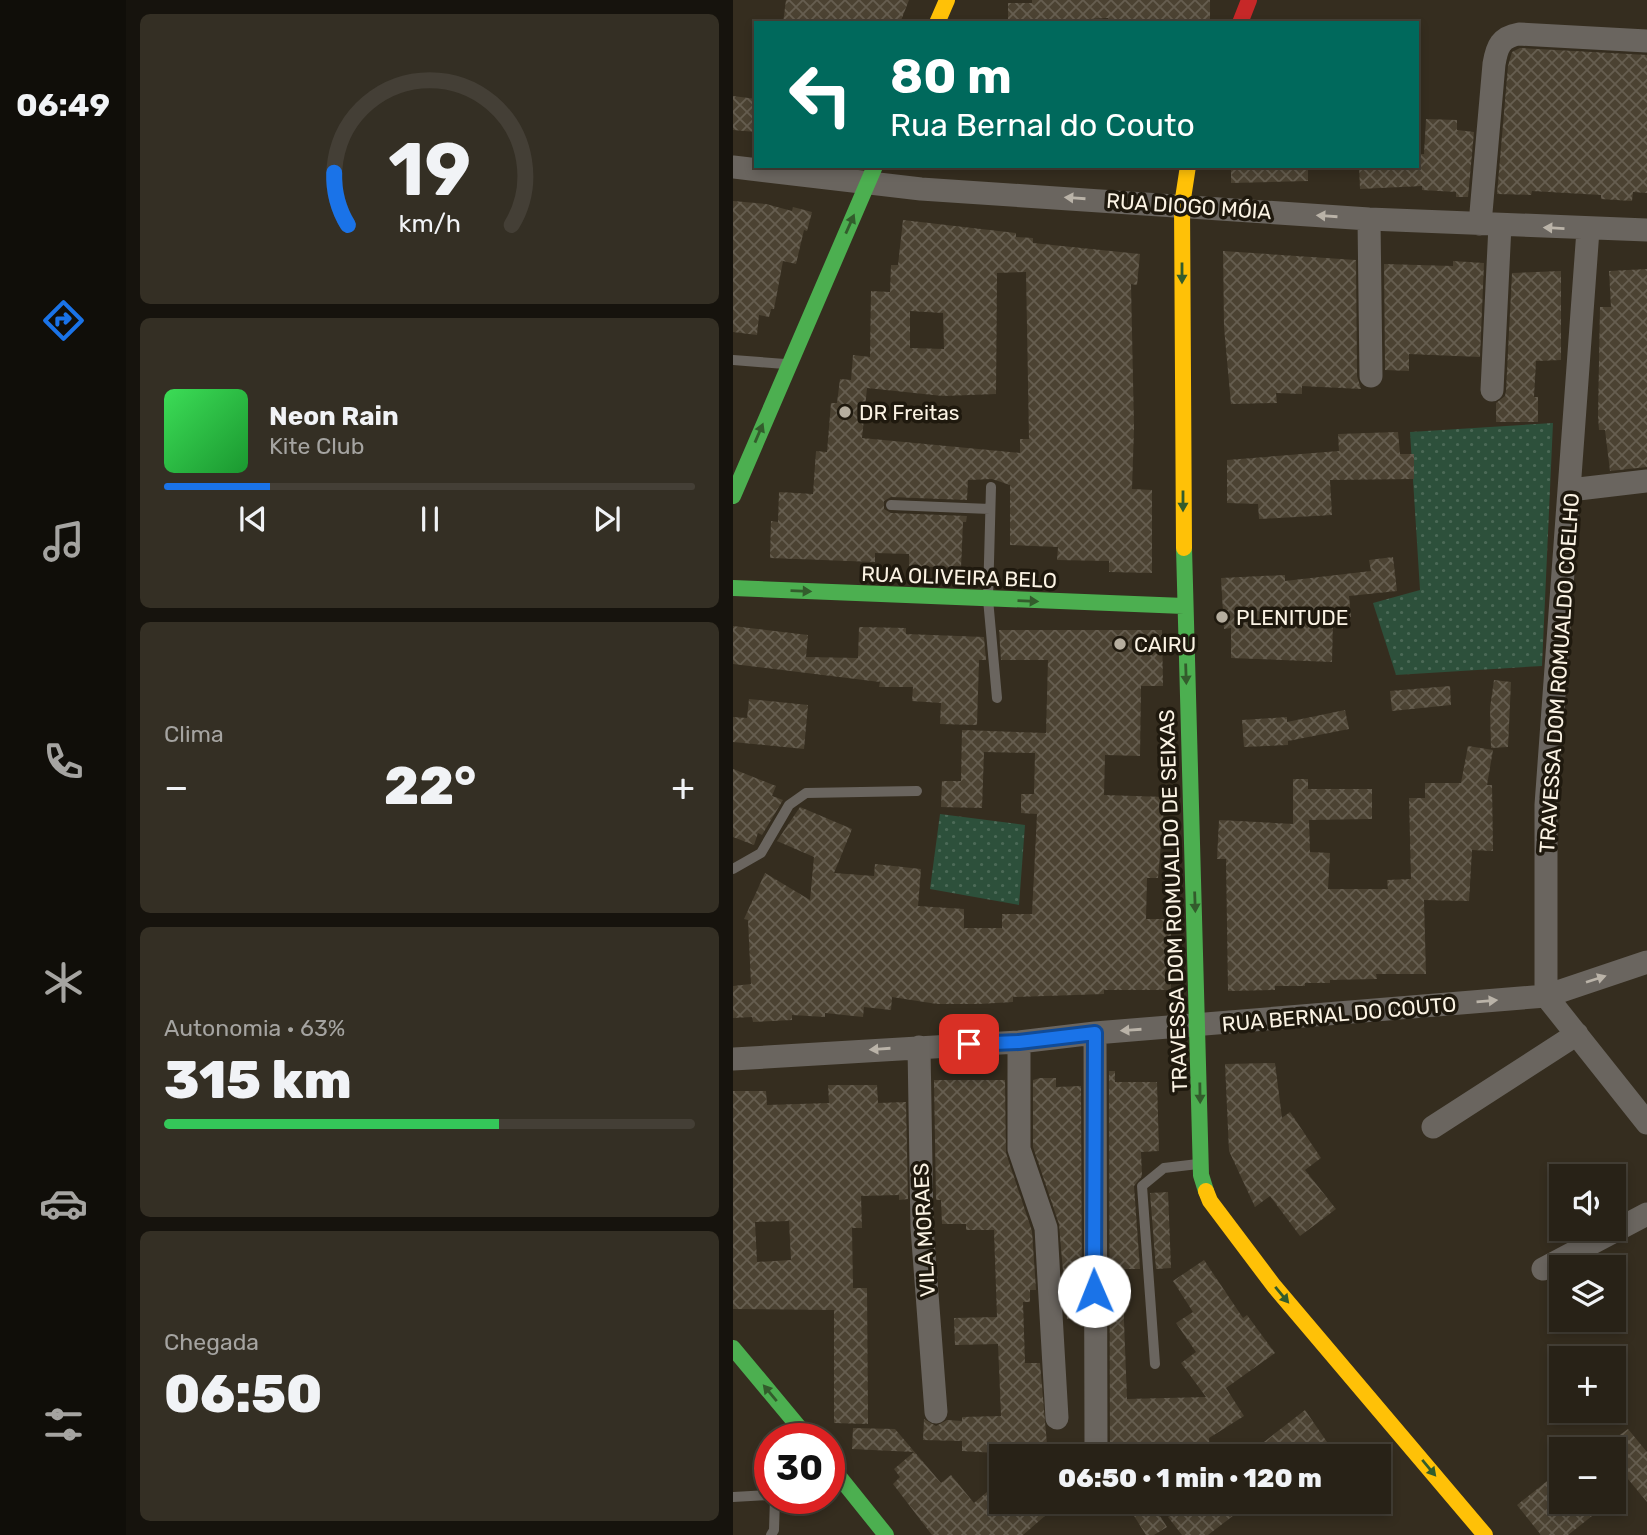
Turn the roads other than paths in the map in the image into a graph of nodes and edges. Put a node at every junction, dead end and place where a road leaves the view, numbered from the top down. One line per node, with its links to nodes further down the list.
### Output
1 (947, 0): 3 (street)
2 (1249, 0): 4 (street)
3 (938, 21)
4 (1241, 21)
5 (1647, 41): 11 (street)
6 (733, 167): 8 (street, RUA DIOGO MÓIA)
7 (1188, 168): 9 (street, TRAVESSA DOM ROMUALDO DE SEIXAS)
8 (872, 174): 9 (street, RUA DIOGO MÓIA, one-way to 8); 15 (street, one-way to 8)
9 (1182, 205): 10 (street, RUA DIOGO MÓIA, one-way to 9); 26 (street, TRAVESSA DOM ROMUALDO DE SEIXAS, one-way to 26)
10 (1369, 219): 11 (street, RUA DIOGO MÓIA); 16 (street)
11 (1490, 225): 12 (street, RUA DIOGO MÓIA, one-way to 11); 17 (street)
12 (1588, 230): 13 (street, RUA DIOGO MÓIA); 20 (street, TRAVESSA DOM ROMUALDO COELHO)
13 (1647, 230)
14 (733, 360): 15 (lane)
15 (788, 364): 21 (street, one-way to 15)
16 (1371, 376)
17 (1492, 390)
18 (1647, 481): 20 (street)
19 (991, 487): 23 (lane)
20 (1570, 490): 31 (street, TRAVESSA DOM ROMUALDO COELHO)
21 (733, 496)
22 (891, 505): 23 (lane)
23 (990, 509): 25 (lane)
24 (733, 588): 25 (street, RUA OLIVEIRA BELO, one-way to 25)
25 (988, 599): 26 (street, RUA OLIVEIRA BELO, one-way to 26); 27 (lane)
26 (1184, 606): 32 (street, TRAVESSA DOM ROMUALDO DE SEIXAS, one-way to 32)
27 (997, 698)
28 (917, 791): 29 (lane)
29 (733, 869)
30 (1647, 962): 31 (street, RUA BERNAL DO COUTO, one-way to 30)
31 (1546, 996): 32 (street, RUA BERNAL DO COUTO, one-way to 31); 34 (street)
32 (1199, 1025): 33 (street, RUA BERNAL DO COUTO, one-way to 33); 40 (street, TRAVESSA DOM ROMUALDO DE SEIXAS, one-way to 40)
33 (1095, 1033): 35 (street, RUA BERNAL DO COUTO); 48 (street)
34 (1577, 1034): 38 (street); 39 (street)
35 (1019, 1042): 36 (street, RUA BERNAL DO COUTO); 46 (street)
36 (919, 1047): 37 (street, RUA BERNAL DO COUTO, one-way to 37); 45 (street, VILA MORAES)
37 (733, 1059)
38 (1647, 1123)
39 (1433, 1127)
40 (1201, 1164): 44 (lane); 55 (street, TRAVESSA DOM ROMUALDO DE SEIXAS, one-way to 55)
41 (1647, 1214): 42 (street)
42 (1543, 1269)
43 (733, 1348): 47 (street, one-way to 43)
44 (1155, 1364)
45 (936, 1412)
46 (1057, 1418)
47 (796, 1423)
48 (1096, 1444)
49 (845, 1490): 54 (street)
50 (754, 1496): 51 (lane)
51 (733, 1497)
52 (774, 1514): 53 (lane)
53 (771, 1535)
54 (886, 1535)
55 (1485, 1535)

